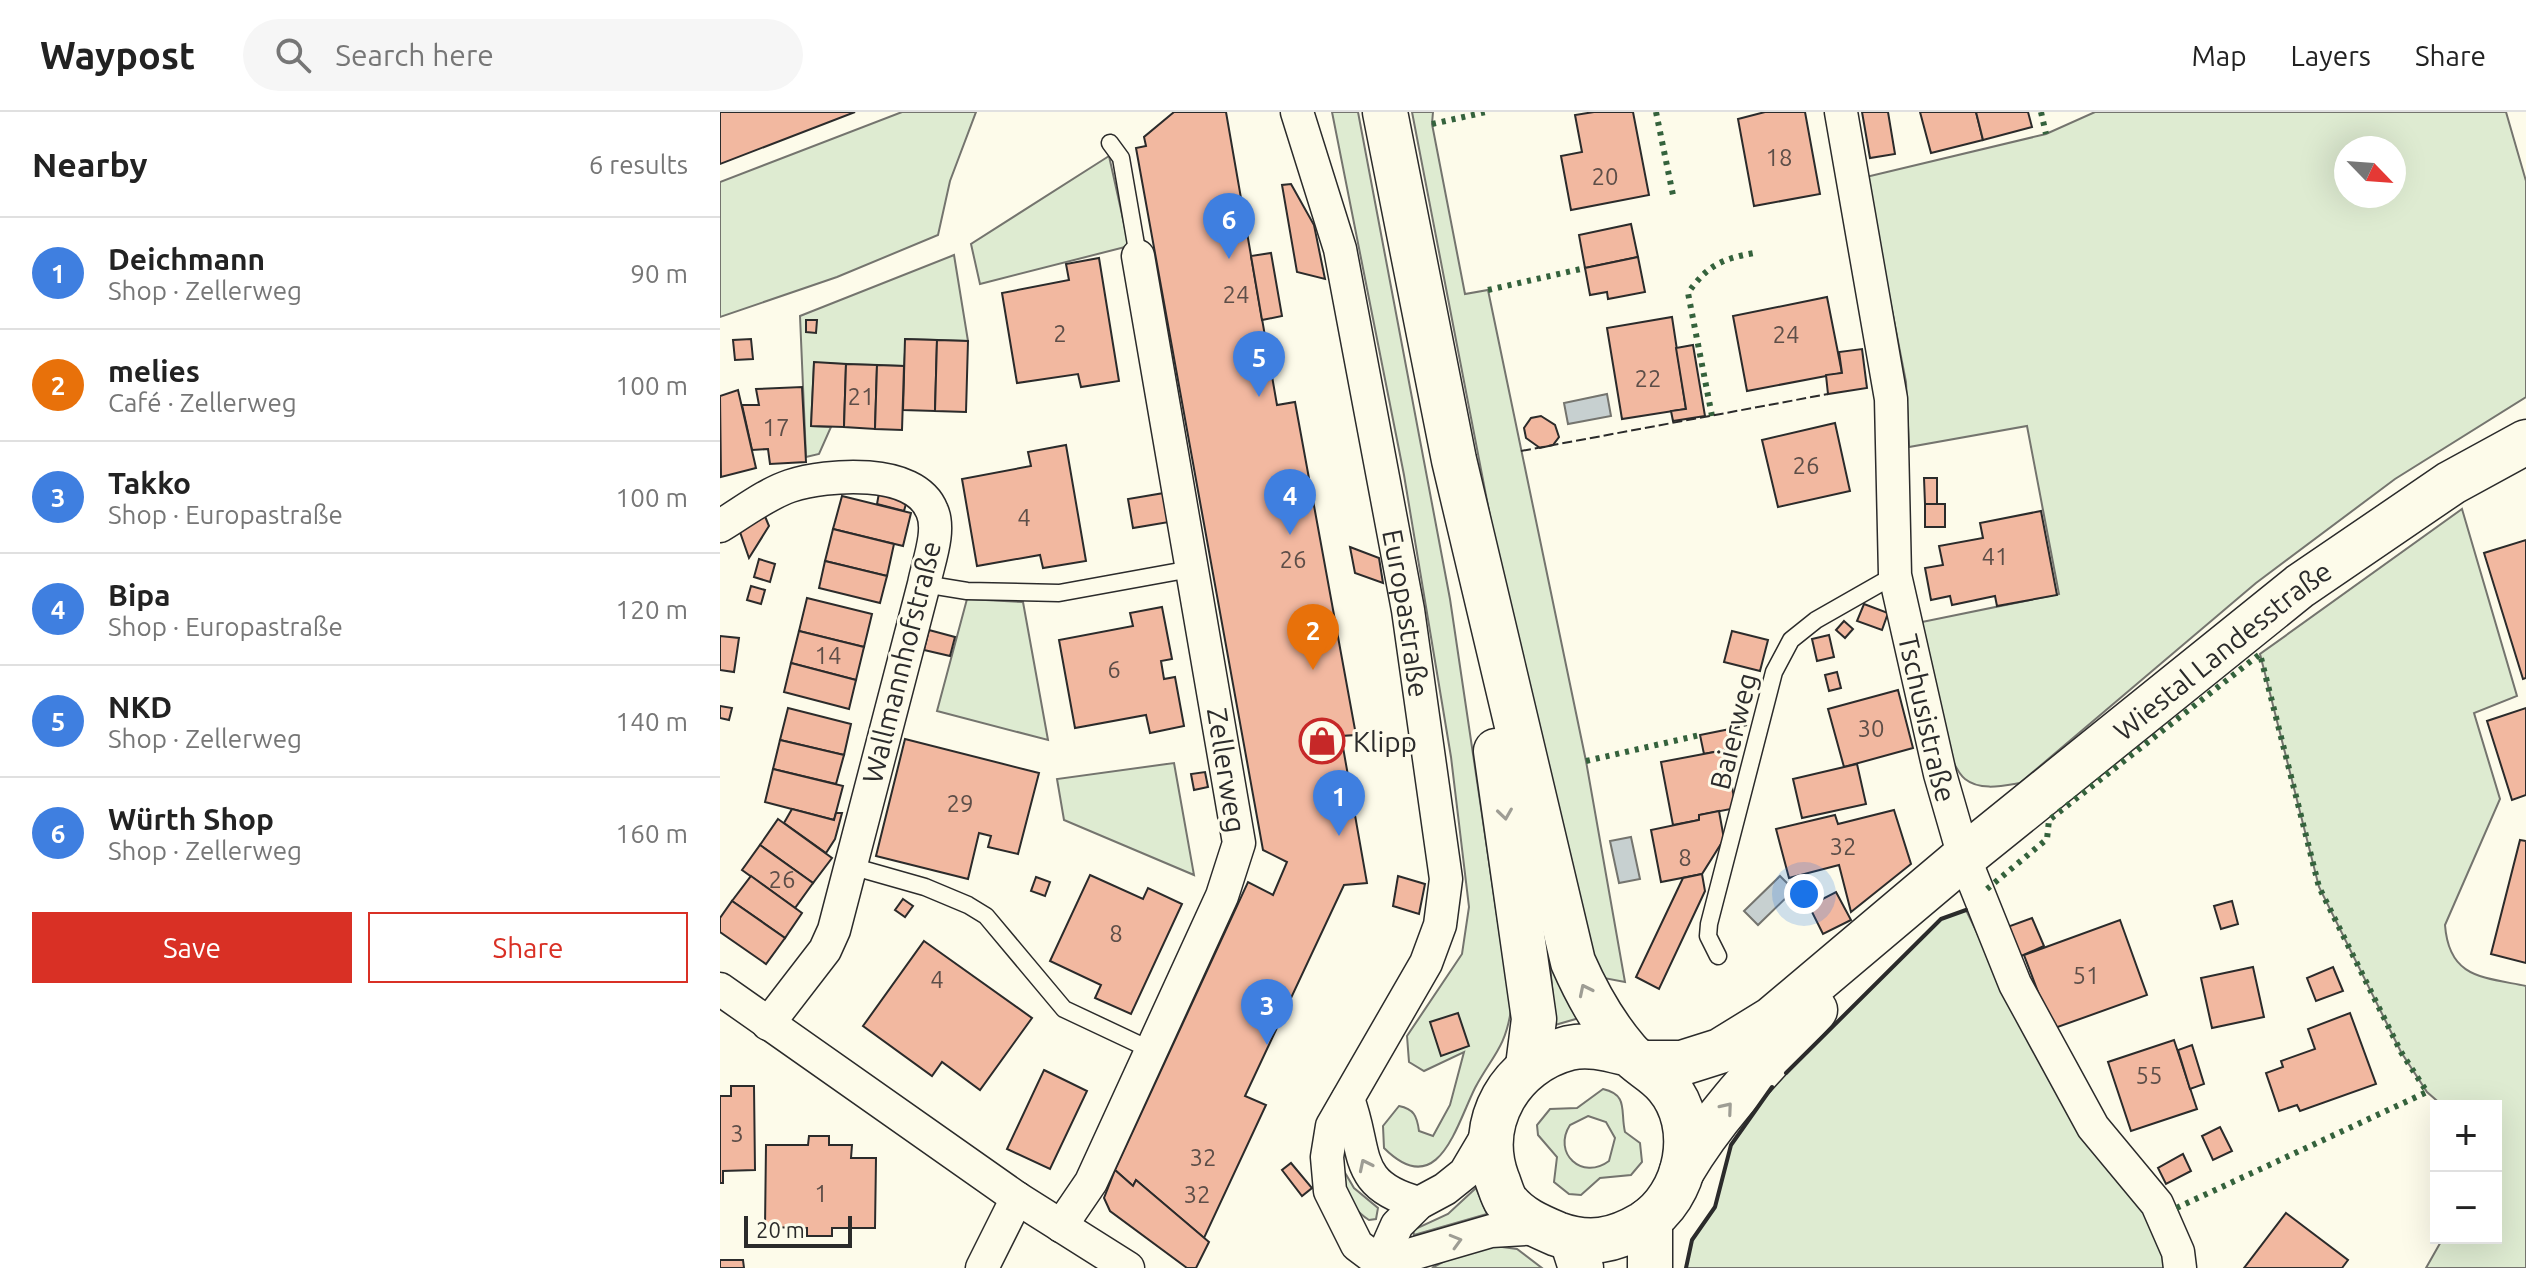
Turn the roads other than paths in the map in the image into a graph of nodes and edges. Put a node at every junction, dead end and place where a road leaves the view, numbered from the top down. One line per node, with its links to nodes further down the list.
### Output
1 (1297, 112): 20 (street, Europastraße)
2 (1385, 112): 7 (main road)
3 (1841, 112): 10 (street, Tschusistraße)
4 (1110, 143): 5 (lane)
5 (1138, 256): 9 (street, Zellerweg)
6 (2526, 442): 13 (main road, Wiestal Landesstraße)
7 (1454, 460): 18 (main road, one-way to 7); 19 (main road, one-way to 19)
8 (720, 526): 11 (street, Wallmannhofstraße)
9 (1191, 569): 11 (lane); 17 (street, Zellerweg)
10 (1895, 575): 13 (street, Tschusistraße); 14 (lane, Baierweg)
11 (924, 584): 12 (street, Wallmannhofstraße)
12 (851, 866): 16 (street, Wallmannhofstraße); 17 (lane)
13 (1949, 870): 18 (main road, Wiestal Landesstraße); 22 (main road, Wiestal Landesstraße, one-way to 13); 32 (street, Tschusistraße)
14 (1718, 956)
15 (720, 989): 16 (street)
16 (768, 1024): 23 (street)
17 (1151, 1050): 26 (street, Zellerweg)
18 (1635, 1058): 19 (main road); 22 (main road)
19 (1528, 1066): 21 (main road)
20 (1348, 1099): 24 (street, one-way to 20); 28 (street, Europastraße)
21 (1491, 1128): 24 (street); 27 (main road)
22 (1682, 1171): 25 (main road)
23 (1017, 1198): 26 (street); 29 (street)
24 (1419, 1203): 28 (street)
25 (1650, 1219): 27 (main road); 31 (main road)
26 (1061, 1226): 30 (street)
27 (1565, 1245): 28 (street, one-way to 27)
28 (1380, 1266)
29 (982, 1268)
30 (1128, 1268)
31 (1650, 1268)
32 (2180, 1268)

